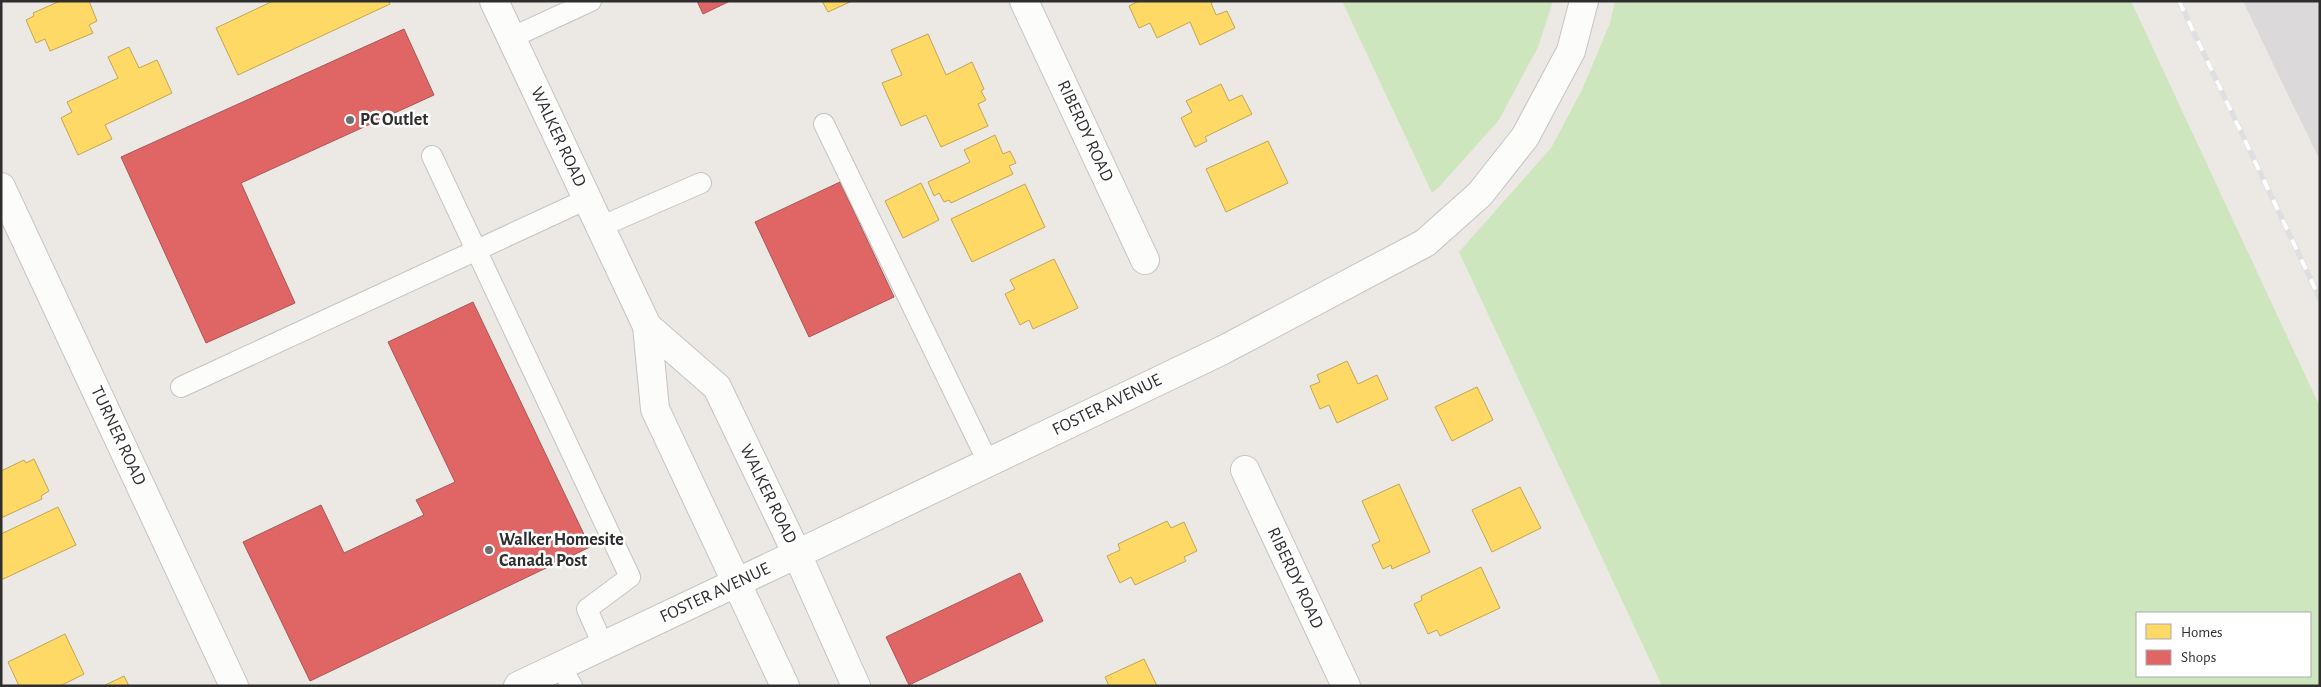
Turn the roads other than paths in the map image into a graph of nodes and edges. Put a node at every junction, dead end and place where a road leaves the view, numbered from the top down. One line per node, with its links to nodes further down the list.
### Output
1 (494, 1): 5 (street, WALKER ROAD)
2 (591, 1): 5 (lane)
3 (1024, 1): 13 (street, RIBERDY ROAD)
4 (1584, 1): 16 (street, FOSTER AVENUE)
5 (511, 38): 10 (street, WALKER ROAD)
6 (824, 124): 16 (lane)
7 (432, 156): 12 (lane)
8 (701, 183): 11 (lane)
9 (1, 187): 22 (street, TURNER ROAD)
10 (587, 199): 11 (street, WALKER ROAD); 12 (lane)
11 (600, 227): 14 (street, WALKER ROAD)
12 (476, 250): 15 (lane); 20 (lane)
13 (1145, 260)
14 (647, 326): 18 (street, WALKER ROAD); 19 (street, WALKER ROAD)
15 (182, 387)
16 (988, 462): 18 (street, FOSTER AVENUE)
17 (1245, 470): 26 (street, RIBERDY ROAD)
18 (797, 554): 19 (street, FOSTER AVENUE); 25 (street, WALKER ROAD)
19 (737, 583): 20 (street, FOSTER AVENUE); 24 (street, WALKER ROAD)
20 (603, 645): 21 (street, FOSTER AVENUE)
21 (566, 676): 23 (street, FOSTER AVENUE)
22 (234, 686)
23 (518, 686)
24 (785, 686)
25 (856, 686)
26 (1346, 686)

